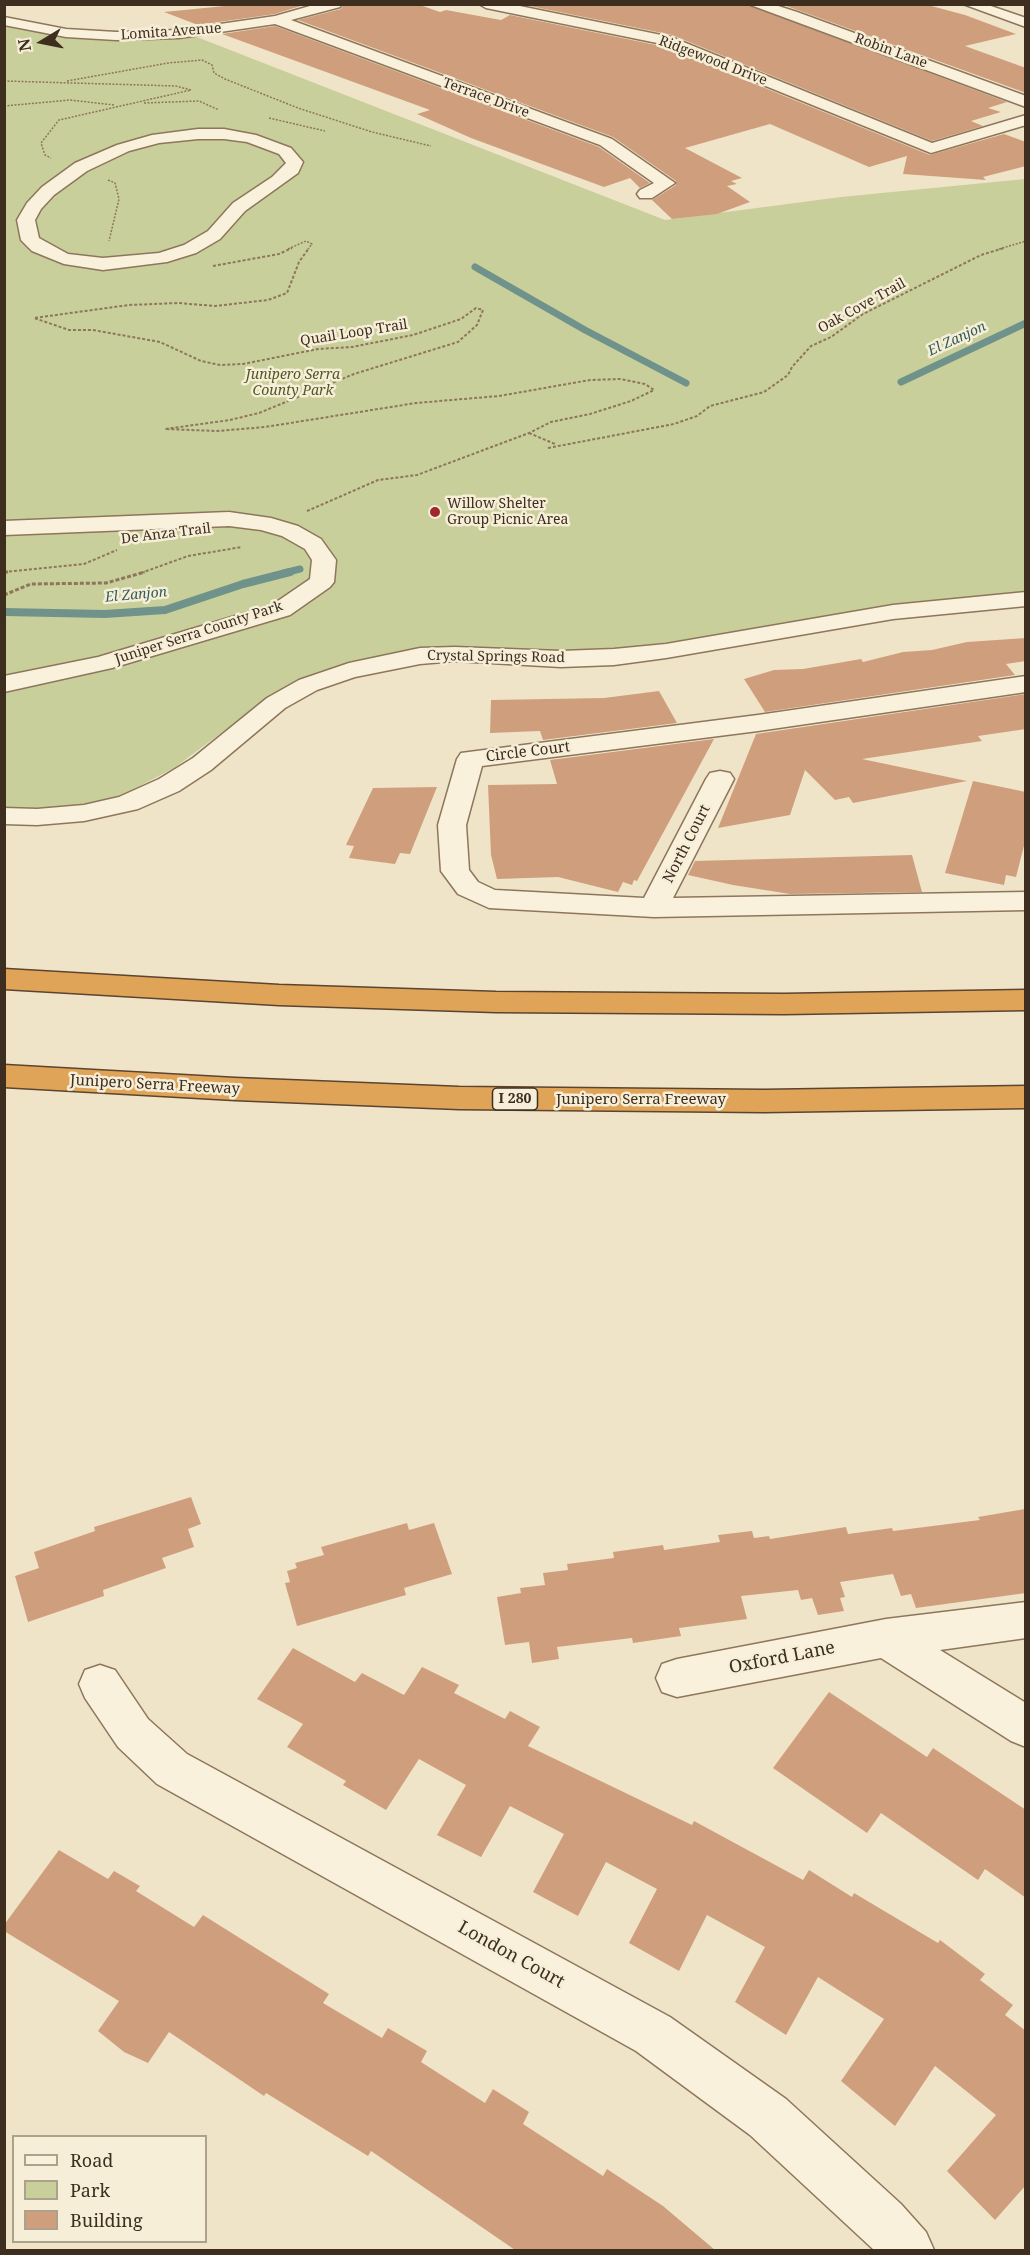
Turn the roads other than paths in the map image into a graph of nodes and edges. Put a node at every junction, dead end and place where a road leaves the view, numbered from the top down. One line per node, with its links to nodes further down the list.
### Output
1 (335, 4): 7 (street, Lomita Avenue)
2 (486, 4): 11 (street, Ridgewood Drive)
3 (754, 4): 10 (street, Robin Lane)
4 (970, 4): 6 (street)
5 (1026, 12): 6 (street)
6 (1006, 17): 9 (street)
7 (276, 20): 8 (street, Lomita Avenue); 12 (street, Terrace Drive)
8 (4, 21)
9 (1026, 23)
10 (1026, 102)
11 (1026, 120)
12 (645, 194)
13 (4, 218): 14 (street)
14 (26, 220): 14 (street)
15 (4, 528): 17 (street, Juniper Serra County Park)
16 (1026, 598): 20 (street, Crystal Springs Road)
17 (4, 684)
18 (1026, 684): 22 (street, Circle Court)
19 (720, 779): 22 (street, North Court)
20 (4, 816)
21 (1026, 901): 22 (street, Circle Court)
22 (654, 908)
23 (4, 979): 24 (highway)
24 (1026, 1000)
25 (4, 1076): 26 (highway, Junipero Serra Freeway / I 280)
26 (1026, 1097)
27 (1026, 1620): 28 (street, Oxford Lane)
28 (886, 1638): 29 (street, Oxford Lane); 31 (street)
29 (677, 1678)
30 (100, 1684): 32 (street, London Court)
31 (1026, 1727)
32 (909, 2250)

